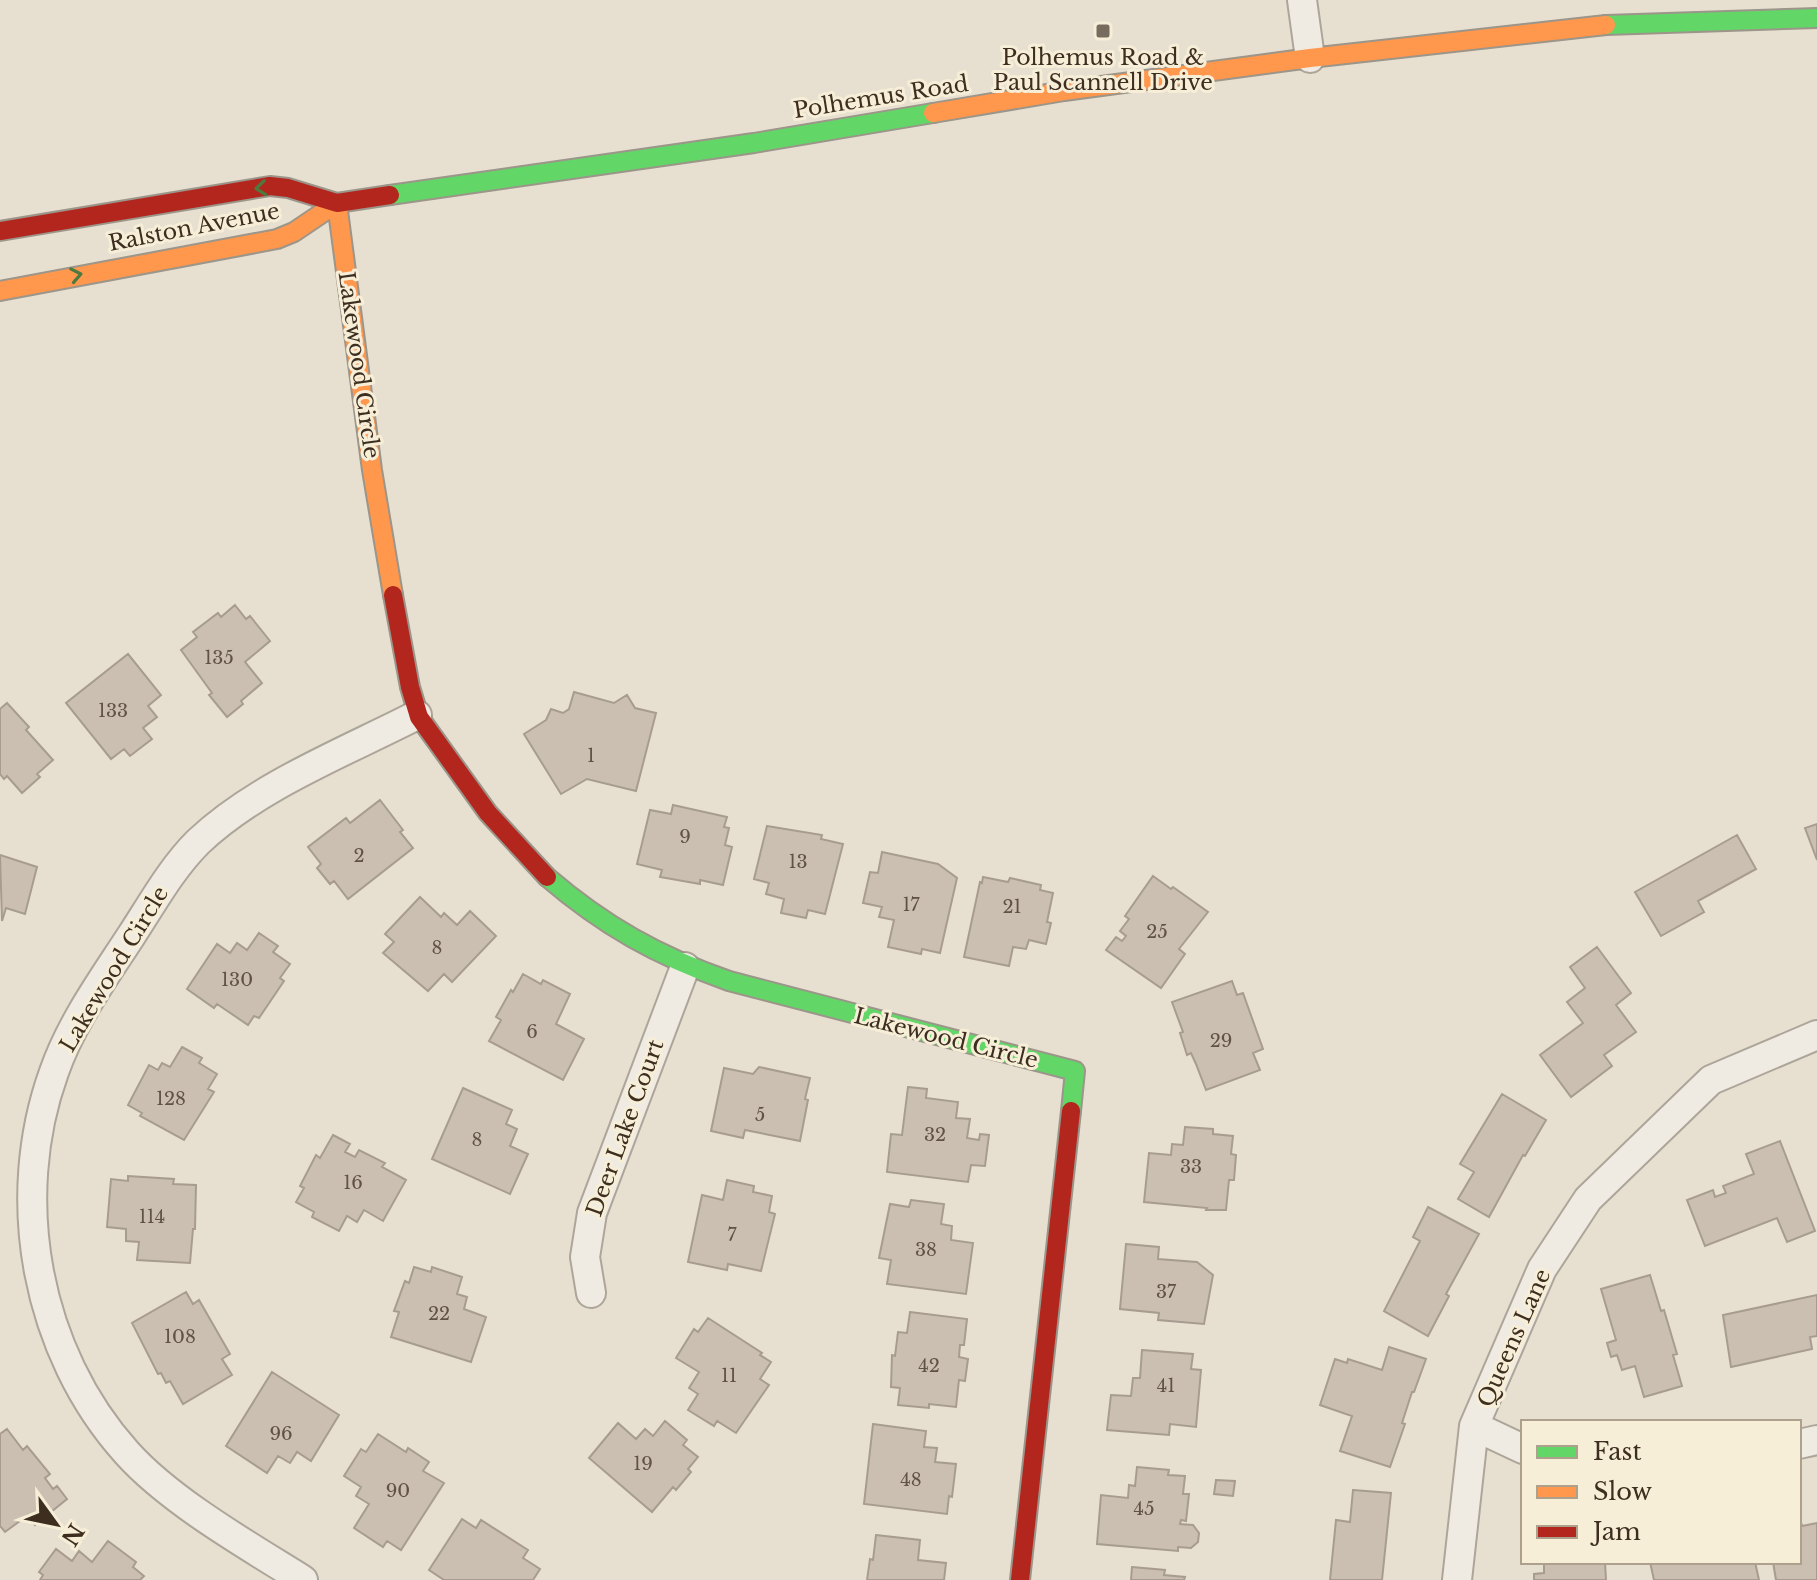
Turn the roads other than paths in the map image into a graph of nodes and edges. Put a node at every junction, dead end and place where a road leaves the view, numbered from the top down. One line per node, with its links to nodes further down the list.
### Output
1 (1302, 0): 3 (street)
2 (1817, 18): 3 (main road, Polhemus Road)
3 (1310, 58): 4 (main road, Polhemus Road)
4 (337, 203): 5 (main road, Ralston Avenue, one-way to 5); 6 (main road, Ralston Avenue, one-way to 4); 7 (main road, Lakewood Circle)
5 (0, 231)
6 (0, 291)
7 (417, 715): 8 (main road, Lakewood Circle); 13 (street, Lakewood Circle)
8 (685, 967): 10 (street, Deer Lake Court); 14 (main road, Lakewood Circle)
9 (1817, 1035): 11 (street, Queens Lane)
10 (591, 1293)
11 (1474, 1426): 12 (street); 15 (street, Queens Lane)
12 (1521, 1448)
13 (303, 1580)
14 (1020, 1580)
15 (1457, 1580)

